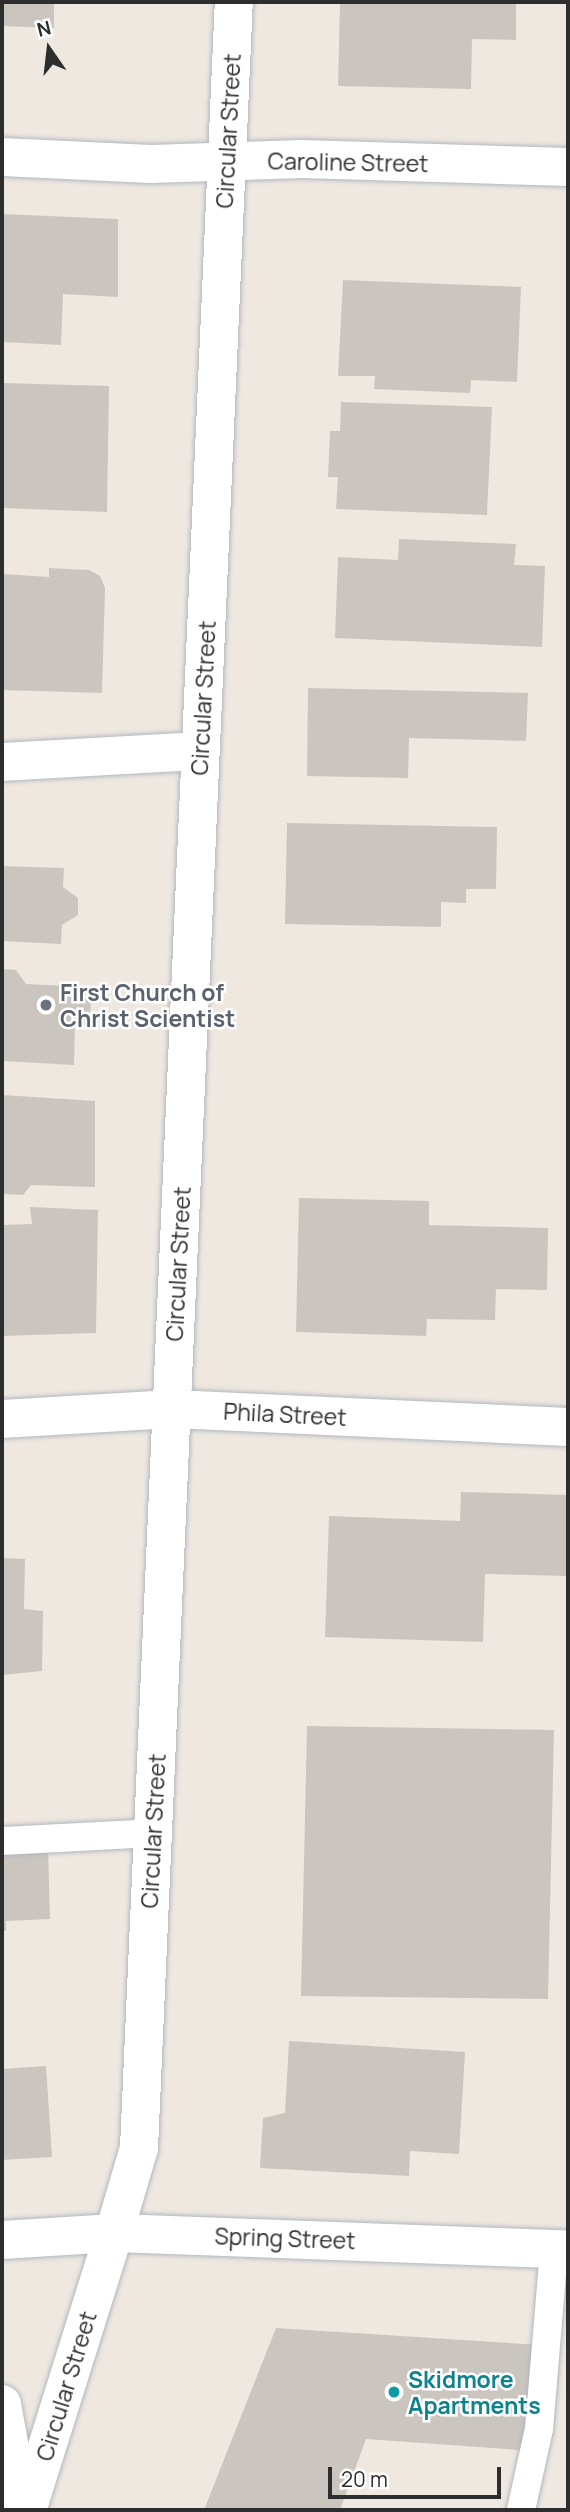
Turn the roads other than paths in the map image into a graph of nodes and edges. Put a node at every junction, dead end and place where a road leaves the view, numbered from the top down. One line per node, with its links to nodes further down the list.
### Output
1 (234, 2): 3 (street, Circular Street)
2 (2, 157): 3 (street, Caroline Street)
3 (226, 162): 4 (street, Caroline Street); 5 (street, Circular Street)
4 (568, 167)
5 (200, 751): 6 (street); 7 (street, Circular Street)
6 (2, 762)
7 (172, 1409): 8 (street, Phila Street); 9 (street, Phila Street); 10 (street, Circular Street)
8 (2, 1419)
9 (568, 1427)
10 (153, 1833): 11 (lane); 12 (street, Circular Street)
11 (2, 1842)
12 (114, 2233): 13 (street, Spring Street); 14 (street, Spring Street); 17 (street, Circular Street)
13 (2, 2240)
14 (561, 2249): 18 (lane)
15 (2, 2404): 16 (street)
16 (21, 2510)
17 (27, 2510)
18 (521, 2510)

